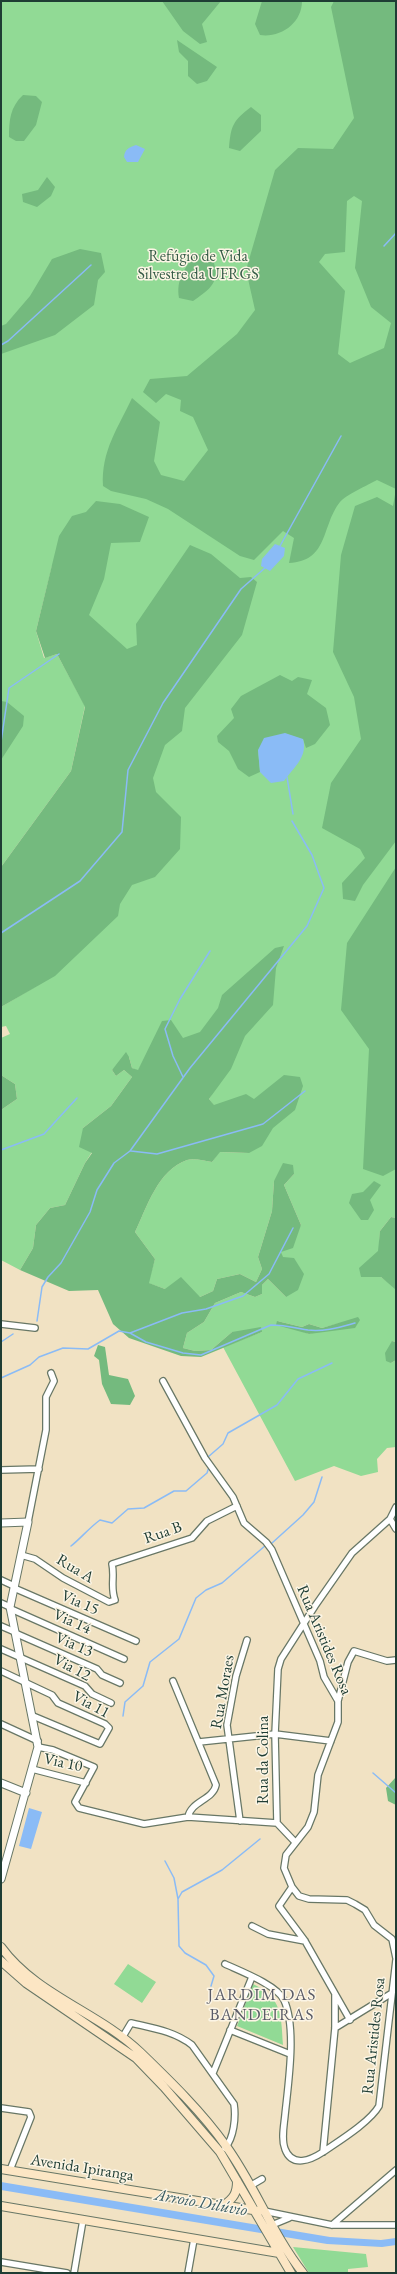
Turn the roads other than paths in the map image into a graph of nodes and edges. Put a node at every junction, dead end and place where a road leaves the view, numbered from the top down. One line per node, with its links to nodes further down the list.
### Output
1 (1, 1324): 2 (street)
2 (35, 1328)
3 (51, 1373): 5 (street)
4 (163, 1381): 7 (street, Rua Aristides Rosa)
5 (39, 1469): 6 (street); 10 (street)
6 (1, 1470)
7 (237, 1506): 16 (street, Rua B); 19 (street, Rua Aristides Rosa)
8 (396, 1507): 9 (street, Rua da Colina)
9 (390, 1520): 12 (street); 19 (street, Rua da Colina)
10 (28, 1522): 11 (street); 13 (street)
11 (1, 1523)
12 (396, 1529)
13 (21, 1555): 15 (street); 16 (street, Rua A)
14 (1, 1580): 15 (street, Via 15)
15 (14, 1587): 18 (street); 23 (street, Via 15)
16 (115, 1600)
17 (1, 1603): 18 (street, Via 14)
18 (10, 1608): 21 (street); 26 (street, Via 14)
19 (304, 1625): 32 (street, Rua Aristides Rosa); 36 (street, Rua da Colina)
20 (1, 1626): 21 (street, Via 13)
21 (15, 1633): 25 (street); 31 (street, Via 13)
22 (247, 1640): 37 (street, Rua Moraes)
23 (136, 1641)
24 (1, 1649): 25 (street, Via 12)
25 (20, 1658): 30 (street); 33 (street, Via 12)
26 (124, 1659)
27 (396, 1660): 32 (street)
28 (1, 1672): 30 (street)
29 (173, 1681): 39 (street)
30 (26, 1682): 34 (street); 34 (street, Via 11)
31 (120, 1683)
32 (338, 1701): 38 (street, Rua Aristides Rosa)
33 (111, 1703)
34 (33, 1716): 40 (street)
35 (1, 1724): 40 (street)
36 (275, 1734): 37 (street); 38 (street); 47 (street, Rua da Colina)
37 (228, 1739): 39 (street); 46 (street, Rua Moraes)
38 (331, 1741): 48 (street, Rua Aristides Rosa)
39 (199, 1742): 45 (street)
40 (38, 1744): 41 (street); 43 (street, Via 10)
41 (32, 1770): 43 (street, Via 10); 44 (street)
42 (1, 1783): 44 (street)
43 (86, 1783): 45 (street, Rua da Colina)
44 (26, 1793): 49 (street)
45 (188, 1817): 46 (street, Rua da Colina)
46 (240, 1821): 47 (street, Rua da Colina)
47 (277, 1823): 48 (street)
48 (295, 1842): 50 (street, Rua Aristides Rosa)
49 (1, 1879)
50 (292, 1887): 52 (street); 54 (street, Rua Aristides Rosa)
51 (252, 1926): 52 (street)
52 (305, 1941): 59 (street)
53 (2, 1949): 63 (main road)
54 (396, 1959): 58 (street, Rua Aristides Rosa)
55 (1, 1960): 67 (main road)
56 (225, 1964): 57 (street)
57 (252, 1976): 62 (street); 64 (street)
58 (392, 1993): 60 (street); 68 (street, Rua Aristides Rosa)
59 (335, 1994): 60 (street); 61 (street)
60 (350, 2020): 61 (street)
61 (335, 2028): 68 (street)
62 (230, 2030): 64 (street); 65 (street)
63 (122, 2038): 65 (street); 67 (main road)
64 (290, 2054): 68 (street, Rua Aristides Rosa)
65 (213, 2073): 67 (street)
66 (1, 2108): 69 (street, Avenida Ipiranga)
67 (223, 2149): 72 (main road); 73 (main road)
68 (323, 2152)
69 (5, 2170): 74 (main road, Avenida Ipiranga)
70 (396, 2170): 80 (street)
71 (262, 2179): 73 (street)
72 (237, 2180): 74 (main road); 76 (main road)
73 (250, 2186): 77 (main road)
74 (224, 2205): 76 (main road, Avenida Ipiranga)
75 (1, 2206): 79 (main road)
76 (255, 2211): 77 (main road, Avenida Ipiranga); 84 (main road)
77 (264, 2211): 78 (street, Avenida Ipiranga); 82 (main road)
78 (291, 2217): 80 (street, Avenida Ipiranga); 82 (street)
79 (83, 2220): 83 (main road); 87 (street)
80 (332, 2225): 81 (street, Avenida Ipiranga)
81 (396, 2225)
82 (273, 2226): 90 (main road)
83 (194, 2239): 84 (main road); 88 (street)
84 (279, 2253): 89 (main road)
85 (1, 2262): 86 (street)
86 (67, 2273)
87 (74, 2273)
88 (188, 2273)
89 (290, 2273)
90 (303, 2273)

